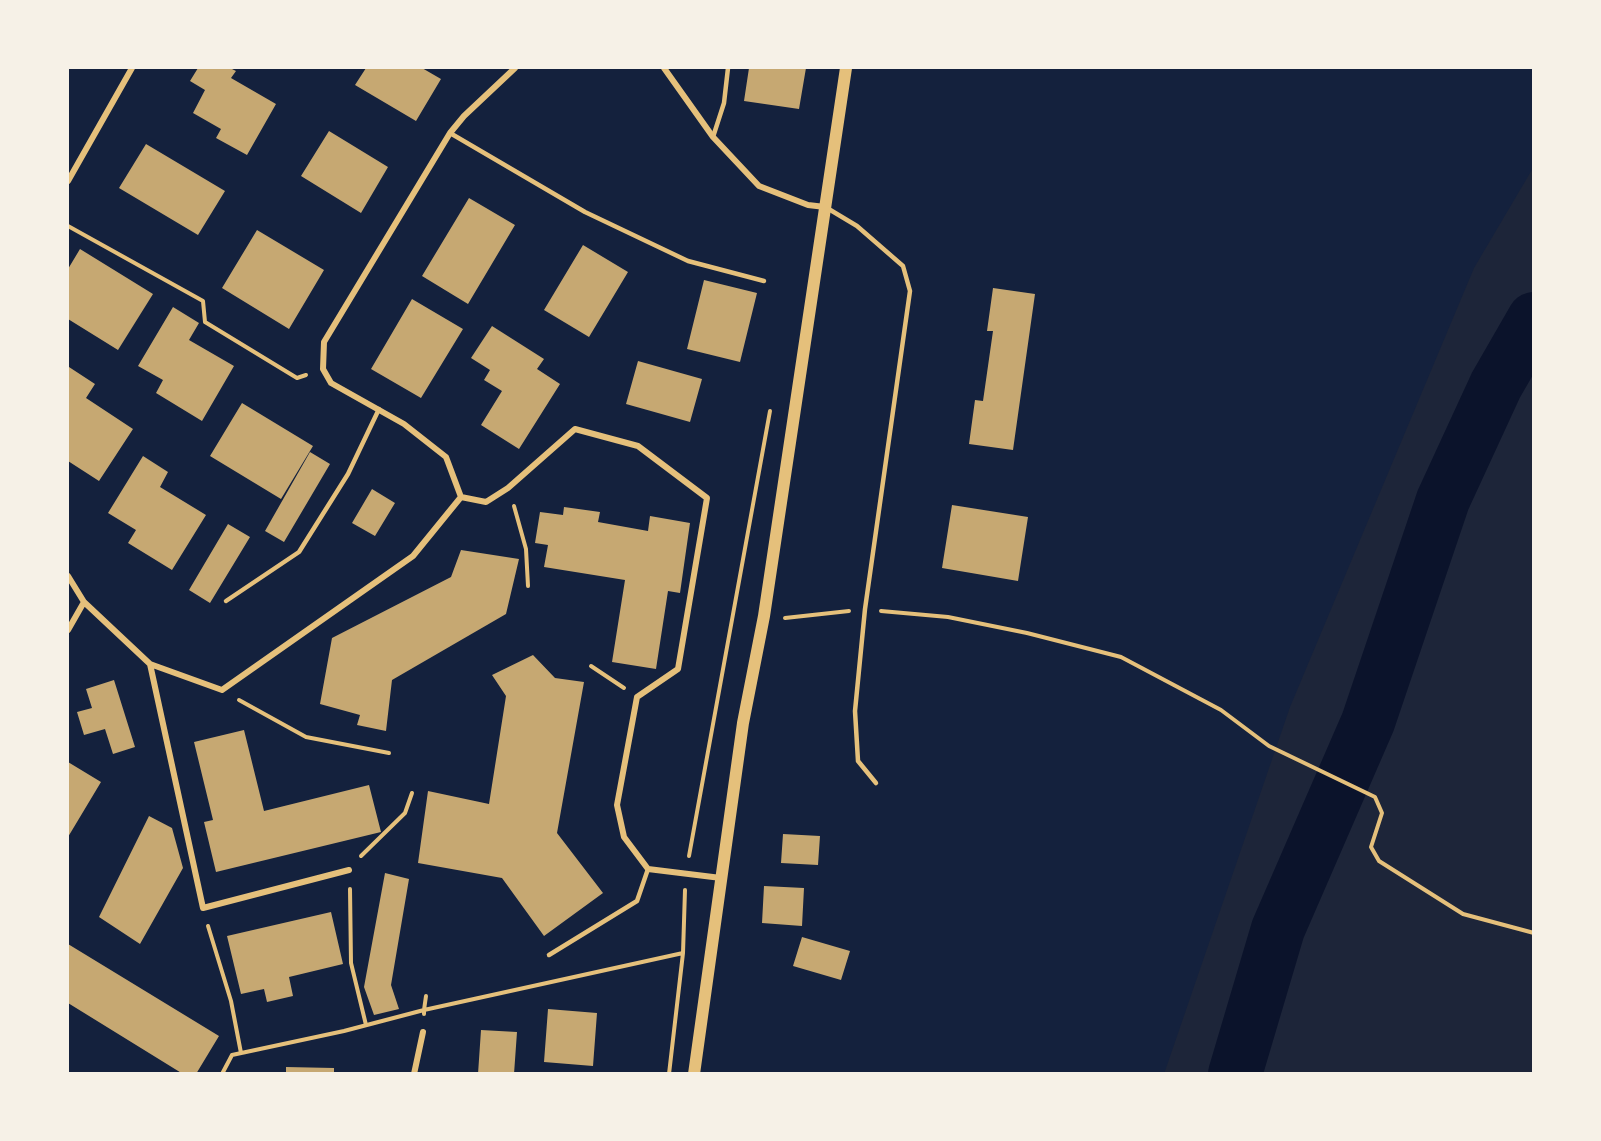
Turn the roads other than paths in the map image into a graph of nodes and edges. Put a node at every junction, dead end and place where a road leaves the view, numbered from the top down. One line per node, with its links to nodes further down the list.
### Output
1 (132, 68): 8 (street)
2 (515, 68): 6 (street)
3 (664, 68): 7 (street)
4 (728, 68): 7 (lane)
5 (846, 68): 9 (main road)
6 (450, 133): 10 (lane); 11 (street)
7 (713, 137): 9 (street)
8 (68, 182)
9 (825, 207): 18 (lane); 21 (main road)
10 (764, 280)
11 (378, 409): 12 (street); 14 (lane)
12 (460, 497): 17 (street); 19 (street)
13 (68, 576): 15 (street)
14 (226, 601)
15 (84, 602): 16 (street); 17 (street)
16 (68, 630)
17 (150, 664): 20 (street)
18 (876, 783)
19 (648, 869): 21 (street); 22 (lane)
20 (349, 870)
21 (721, 878): 25 (main road)
22 (549, 955)
23 (423, 1032): 24 (street)
24 (414, 1074)
25 (694, 1074)

